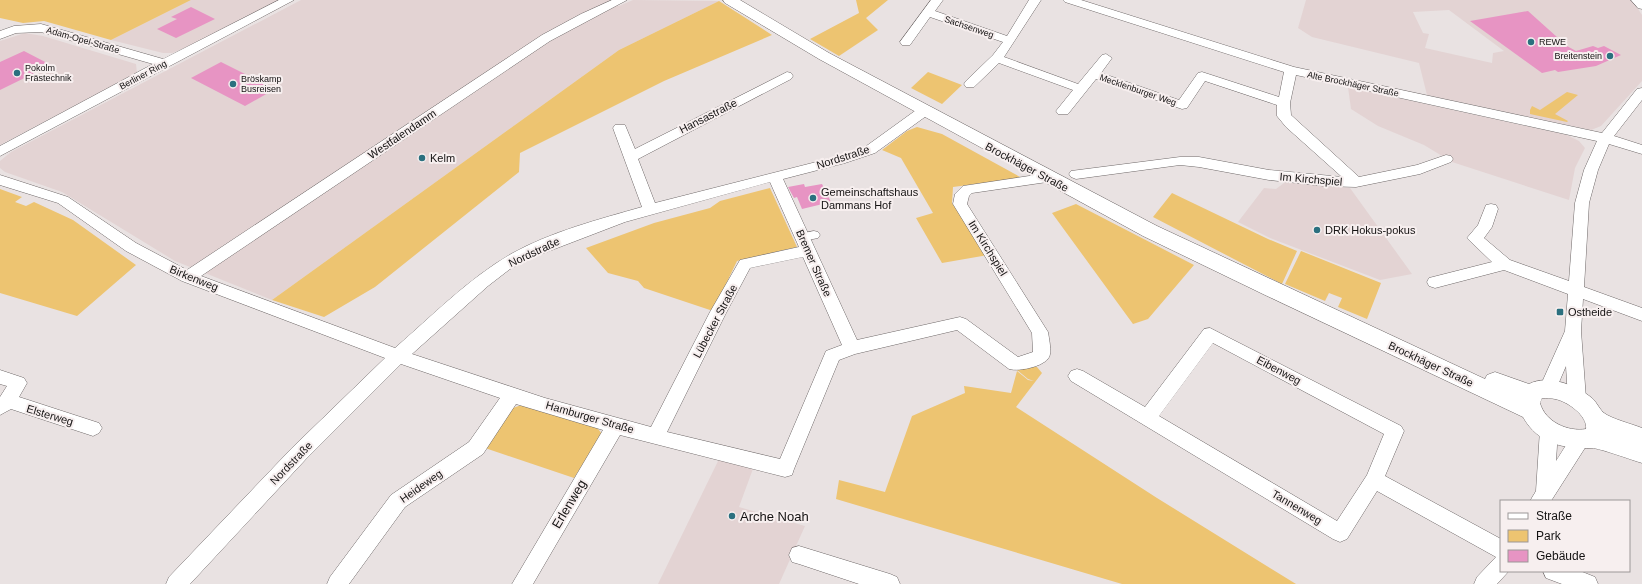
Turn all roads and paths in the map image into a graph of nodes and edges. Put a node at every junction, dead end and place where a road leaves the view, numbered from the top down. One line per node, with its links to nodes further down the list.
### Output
1 (288, 0): 15 (street, Berliner Ring)
2 (621, 0): 40 (street, Westfalendamm)
3 (730, 0): 23 (street, Brockhäger Straße)
4 (937, 0): 9 (street)
5 (1035, 0): 11 (street, Sachsenweg)
6 (1069, 0): 16 (street, Alte Brockhäger Straße)
7 (1638, 0): 8 (street)
8 (1642, 6)
9 (927, 12): 11 (street, Sachsenweg); 12 (street)
10 (0, 35): 15 (street, Adam-Opel-Straße)
11 (1010, 41): 13 (street, Sachsenweg)
12 (906, 42)
13 (997, 58): 19 (street, Sachsenweg); 20 (street)
14 (1106, 58): 17 (street, Mecklenburger Weg)
15 (164, 63): 28 (street, Berliner Ring)
16 (1291, 70): 22 (street, Im Kirchspiel); 26 (street, Alte Brockhäger Straße)
17 (1093, 74): 20 (street, Mecklenburger Weg); 22 (street, Mecklenburger Weg)
18 (787, 76): 29 (street, Hansastraße)
19 (970, 84)
20 (1081, 89): 24 (street, Mecklenburger Weg)
21 (1642, 92): 26 (street)
22 (1284, 103): 35 (street, Im Kirchspiel)
23 (924, 111): 32 (street, Nordstraße); 33 (street, Brockhäger Straße)
24 (1062, 112)
25 (620, 128): 29 (street)
26 (1605, 138): 27 (street, Alte Brockhäger Straße); 42 (street)
27 (1642, 150)
28 (0, 152)
29 (631, 157): 36 (street)
30 (1446, 159): 35 (street, Im Kirchspiel)
31 (1076, 174): 35 (street, Im Kirchspiel)
32 (775, 177): 36 (street, Nordstraße); 38 (street, Bremer Straße)
33 (1049, 178): 45 (street, Im Kirchspiel); 50 (street, Brockhäger Straße)
34 (0, 180): 40 (street, Birkenweg)
35 (1356, 182)
36 (650, 208): 46 (street, Nordstraße)
37 (1491, 210): 39 (street)
38 (808, 241): 45 (street, Bremer Straße); 58 (street, Lübecker Straße)
39 (1505, 264): 41 (street); 42 (street)
40 (188, 277): 46 (street, Birkenweg)
41 (1434, 282)
42 (1576, 290): 43 (street); 44 (street)
43 (1642, 315)
44 (1572, 331): 50 (street); 51 (street)
45 (852, 348): 58 (street, Hamburger Straße)
46 (398, 356): 49 (street, Hamburger Straße); 67 (street, Nordstraße)
47 (1077, 376): 53 (street, Tannenweg)
48 (0, 378): 52 (street, Elsterweg)
49 (512, 395): 54 (street, Hamburger Straße); 68 (street, Heideweg)
50 (1536, 398): 51 (street); 56 (street)
51 (1577, 399): 57 (street)
52 (4, 405): 55 (street, Elsterweg)
53 (1147, 418): 61 (street, Tannenweg); 61 (street, Eibenweg)
54 (616, 425): 58 (street, Hamburger Straße); 69 (street, Erlenweg)
55 (93, 428)
56 (1549, 430): 57 (street); 62 (street)
57 (1590, 433): 59 (street); 60 (street); 62 (street)
58 (656, 436)
59 (1642, 438)
60 (1642, 453)
61 (1374, 480): 63 (street)
62 (1542, 496)
63 (1500, 549)
64 (799, 555): 70 (street)
65 (1500, 566): 71 (street)
66 (1556, 572): 72 (street)
67 (176, 584)
68 (337, 584)
69 (522, 584)
70 (890, 584)
71 (1484, 584)
72 (1588, 584)

